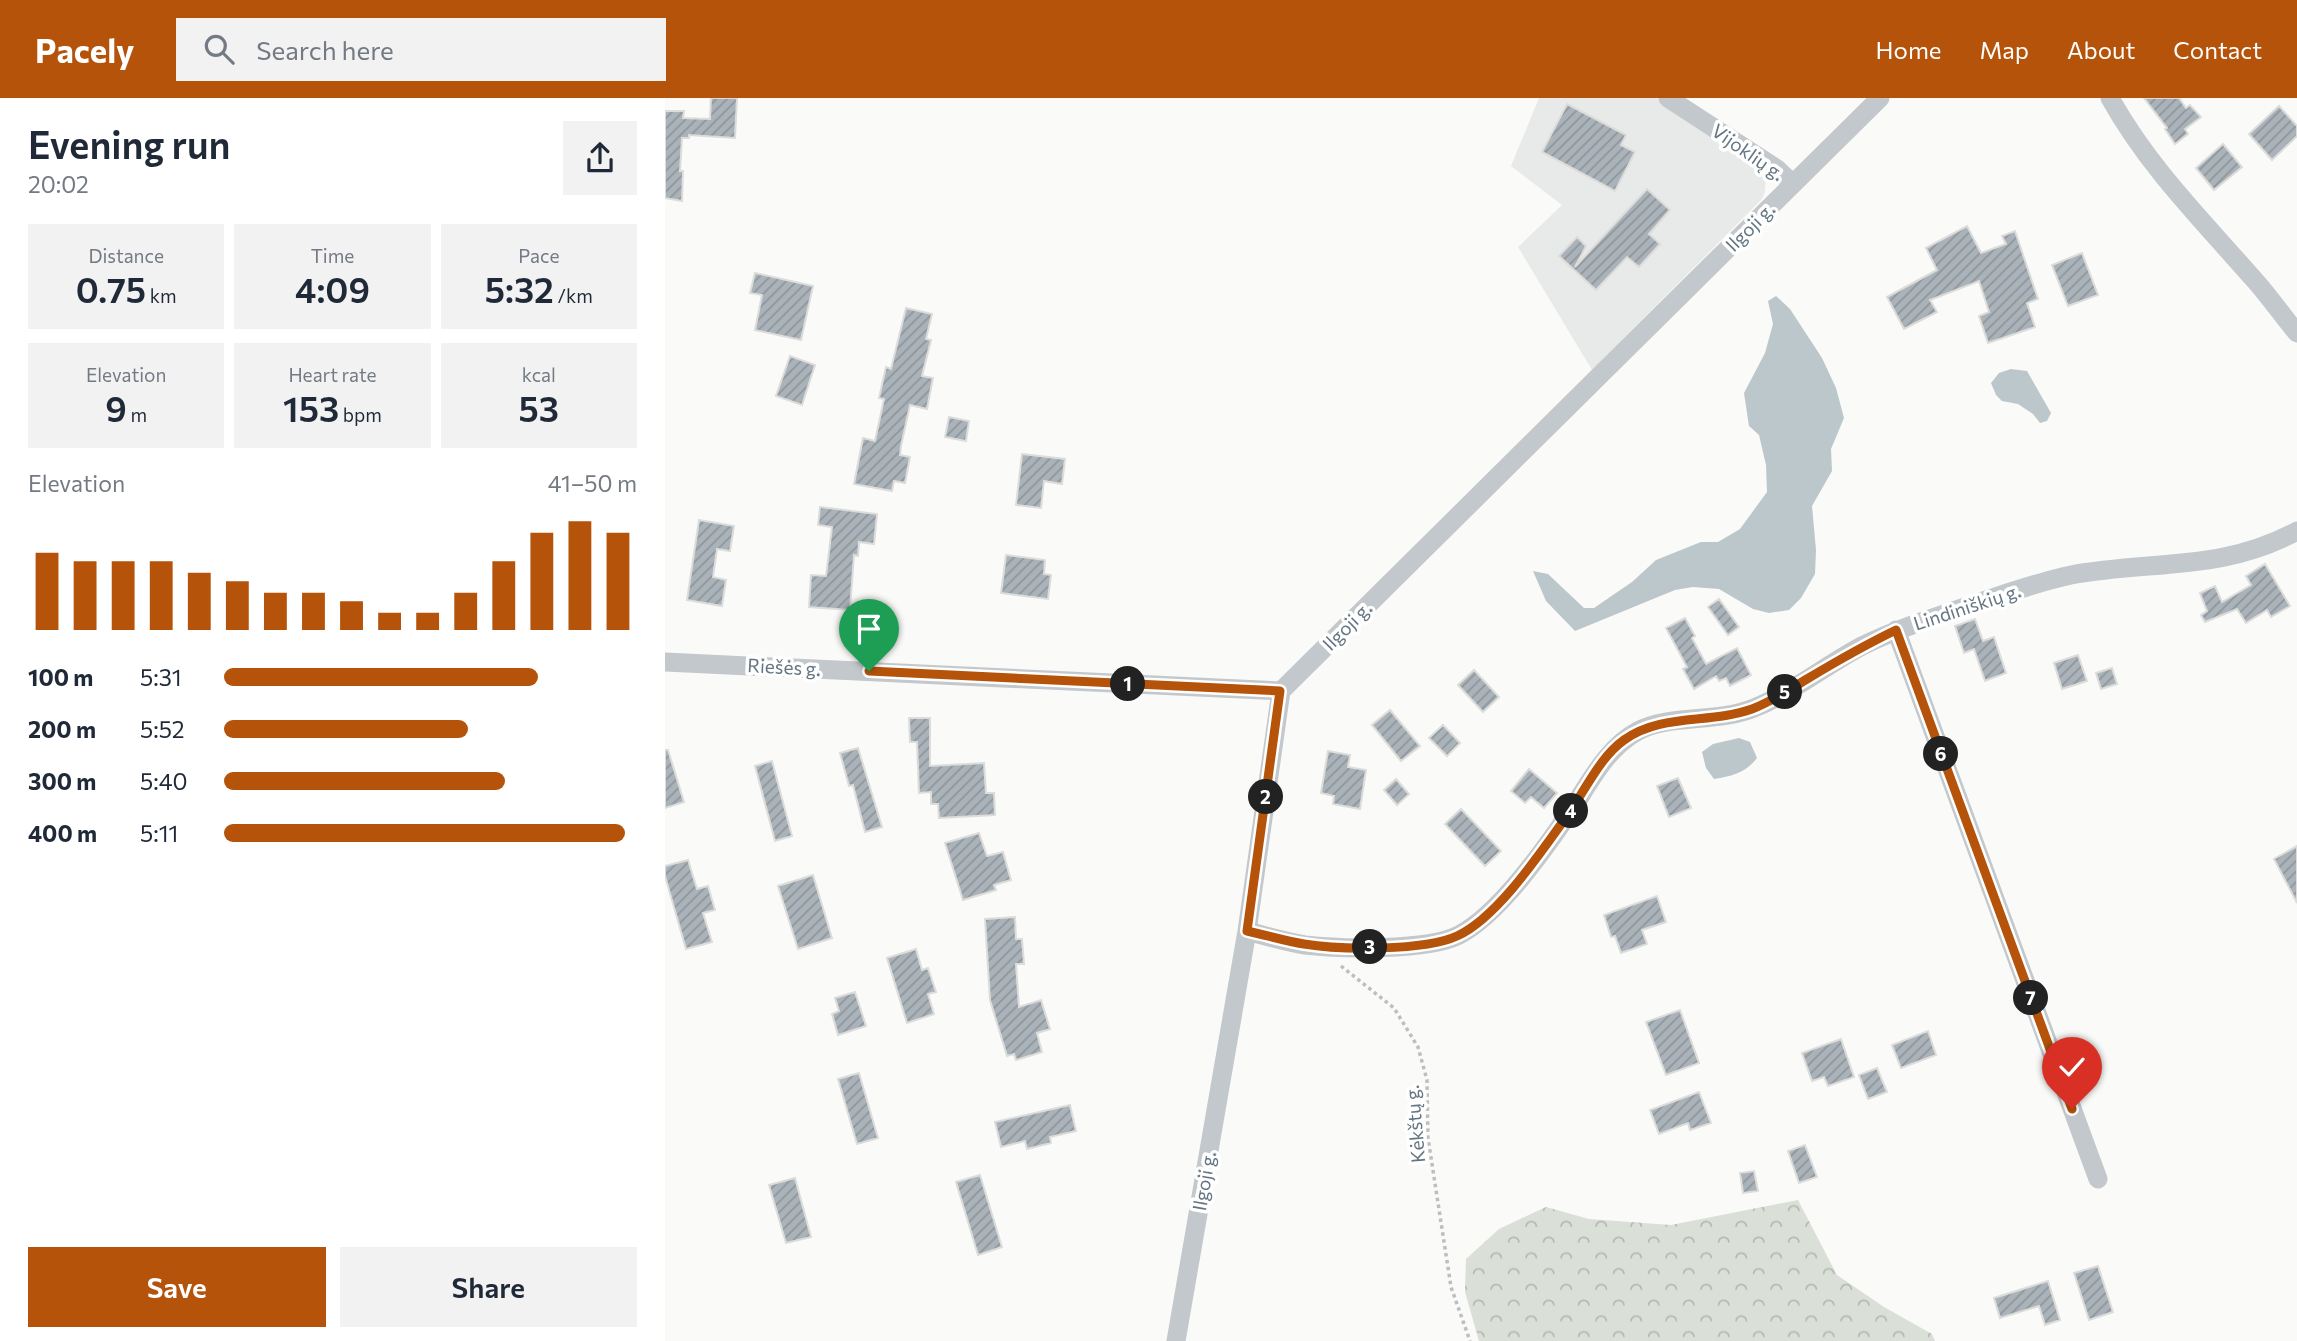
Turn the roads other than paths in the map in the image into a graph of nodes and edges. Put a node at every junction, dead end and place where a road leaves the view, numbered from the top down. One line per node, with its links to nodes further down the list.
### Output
1 (1668, 98): 4 (street, Vijoklių g.)
2 (1880, 98): 4 (street, Ilgoji g.)
3 (2110, 98): 5 (street)
4 (1793, 184): 9 (street, Ilgoji g.)
5 (2297, 333)
6 (2297, 531): 7 (street, Lindiniškių g.)
7 (1896, 630): 10 (street, Lindiniškių g.); 11 (street)
8 (665, 662): 9 (street, Riešės g.)
9 (1280, 691): 10 (street, Ilgoji g.)
10 (1247, 931): 12 (street, Ilgoji g.)
11 (2098, 1179)
12 (1176, 1341)

